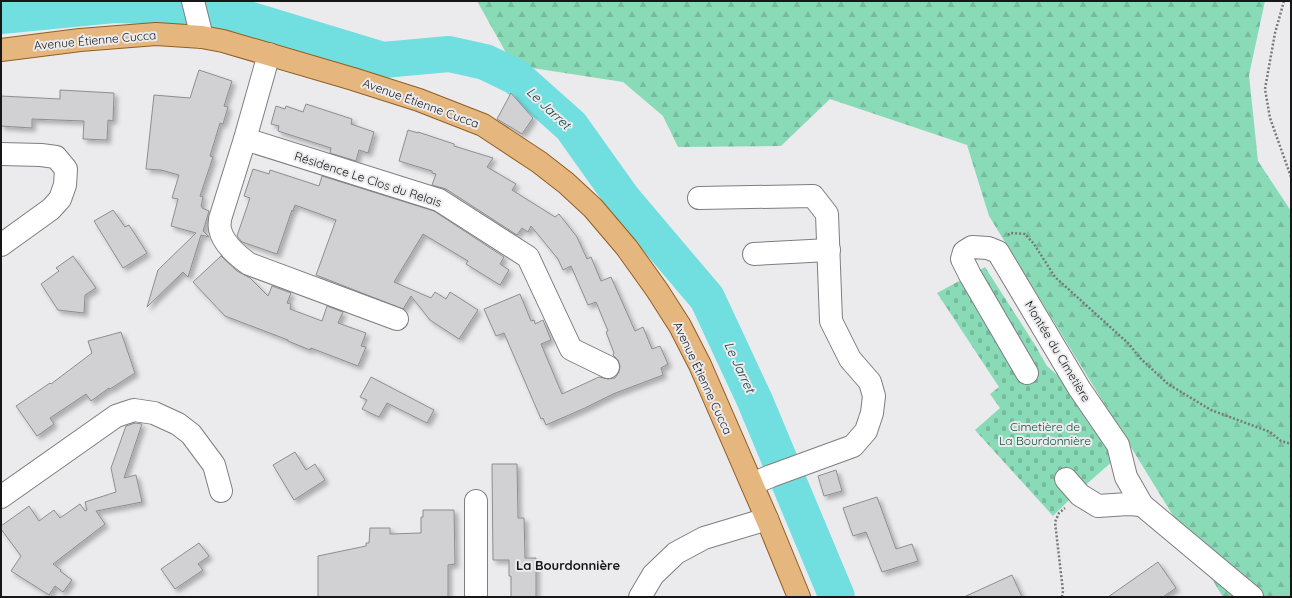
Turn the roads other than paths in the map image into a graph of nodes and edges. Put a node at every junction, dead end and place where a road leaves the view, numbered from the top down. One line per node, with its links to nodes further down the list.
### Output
1 (198, 20): 2 (main road, Avenue Étienne Cucca); 3 (main road, Avenue Étienne Cucca)
2 (1, 50)
3 (269, 54): 4 (street); 14 (main road, Avenue Étienne Cucca)
4 (245, 139): 10 (street); 11 (street, Résidence Le Clos du Relais)
5 (1, 154): 7 (street)
6 (699, 198): 8 (street)
7 (1, 245)
8 (829, 250): 9 (street); 14 (street)
9 (754, 254)
10 (397, 319)
11 (608, 367)
12 (1027, 373): 18 (street, Montée du Cimetière)
13 (1066, 479): 18 (street)
14 (762, 480): 19 (main road, Avenue Étienne Cucca)
15 (221, 491): 16 (street)
16 (1, 498)
17 (476, 501): 20 (street)
18 (1142, 505): 23 (street, Montée du Cimetière)
19 (767, 519): 21 (street); 22 (main road, Avenue Étienne Cucca)
20 (476, 597)
21 (640, 597)
22 (799, 597)
23 (1252, 597)

